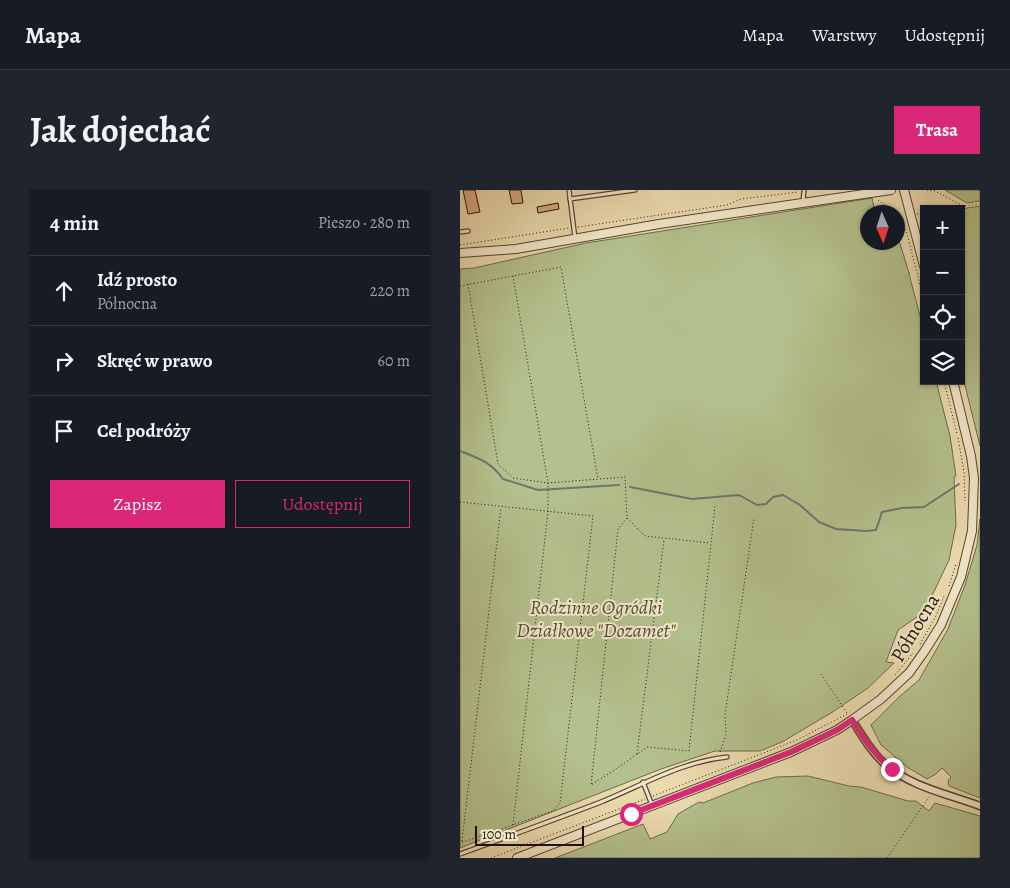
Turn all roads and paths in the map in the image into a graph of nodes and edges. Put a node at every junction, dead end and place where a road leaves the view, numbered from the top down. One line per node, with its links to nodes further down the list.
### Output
1 (568, 190): 12 (lane)
2 (589, 190): 10 (lane)
3 (635, 190): 7 (lane)
4 (891, 190): 8 (street)
5 (904, 190): 23 (street)
6 (927, 190): 15 (path)
7 (616, 191): 10 (lane)
8 (876, 192): 9 (street); 14 (path)
9 (851, 193): 11 (street)
10 (590, 196): 12 (lane)
11 (804, 196): 18 (path); 21 (street)
12 (570, 199): 18 (lane)
13 (980, 204): 16 (path)
14 (884, 205)
15 (961, 205)
16 (965, 206)
17 (905, 226): 28 (path)
18 (573, 228): 21 (lane); 22 (path)
19 (468, 231): 20 (lane)
20 (460, 232)
21 (575, 239): 24 (street)
22 (460, 245)
23 (920, 251)
24 (460, 253)
25 (513, 276): 26 (path); 31 (path); 32 (path)
26 (468, 284): 27 (path); 32 (path)
27 (460, 286)
28 (922, 295)
29 (945, 385): 34 (path)
30 (954, 385): 47 (street, Północna)
31 (598, 479): 32 (path); 38 (path)
32 (548, 484): 37 (path)
33 (460, 502): 35 (path)
34 (965, 503)
35 (501, 506): 37 (path); 57 (path)
36 (714, 506): 41 (path)
37 (548, 511): 56 (path); 56 (path)
38 (627, 518): 40 (path); 48 (path)
39 (754, 518): 50 (path)
40 (664, 538): 41 (path); 48 (path)
41 (711, 544): 48 (path)
42 (957, 562): 43 (path)
43 (948, 587)
44 (945, 595): 46 (path)
45 (821, 674): 47 (path)
46 (892, 678)
47 (850, 717): 52 (street); 53 (path); 54 (street, Północna)
48 (636, 754)
49 (727, 757): 50 (lane)
50 (718, 758): 51 (lane)
51 (644, 782): 53 (lane); 58 (lane)
52 (933, 790): 55 (street); 61 (path)
53 (649, 797): 54 (lane); 59 (path)
54 (652, 806): 60 (street, Północna)
55 (980, 806)
56 (513, 825): 57 (path)
57 (461, 842)
58 (460, 854)
59 (491, 858)
60 (517, 858)
61 (887, 858)

